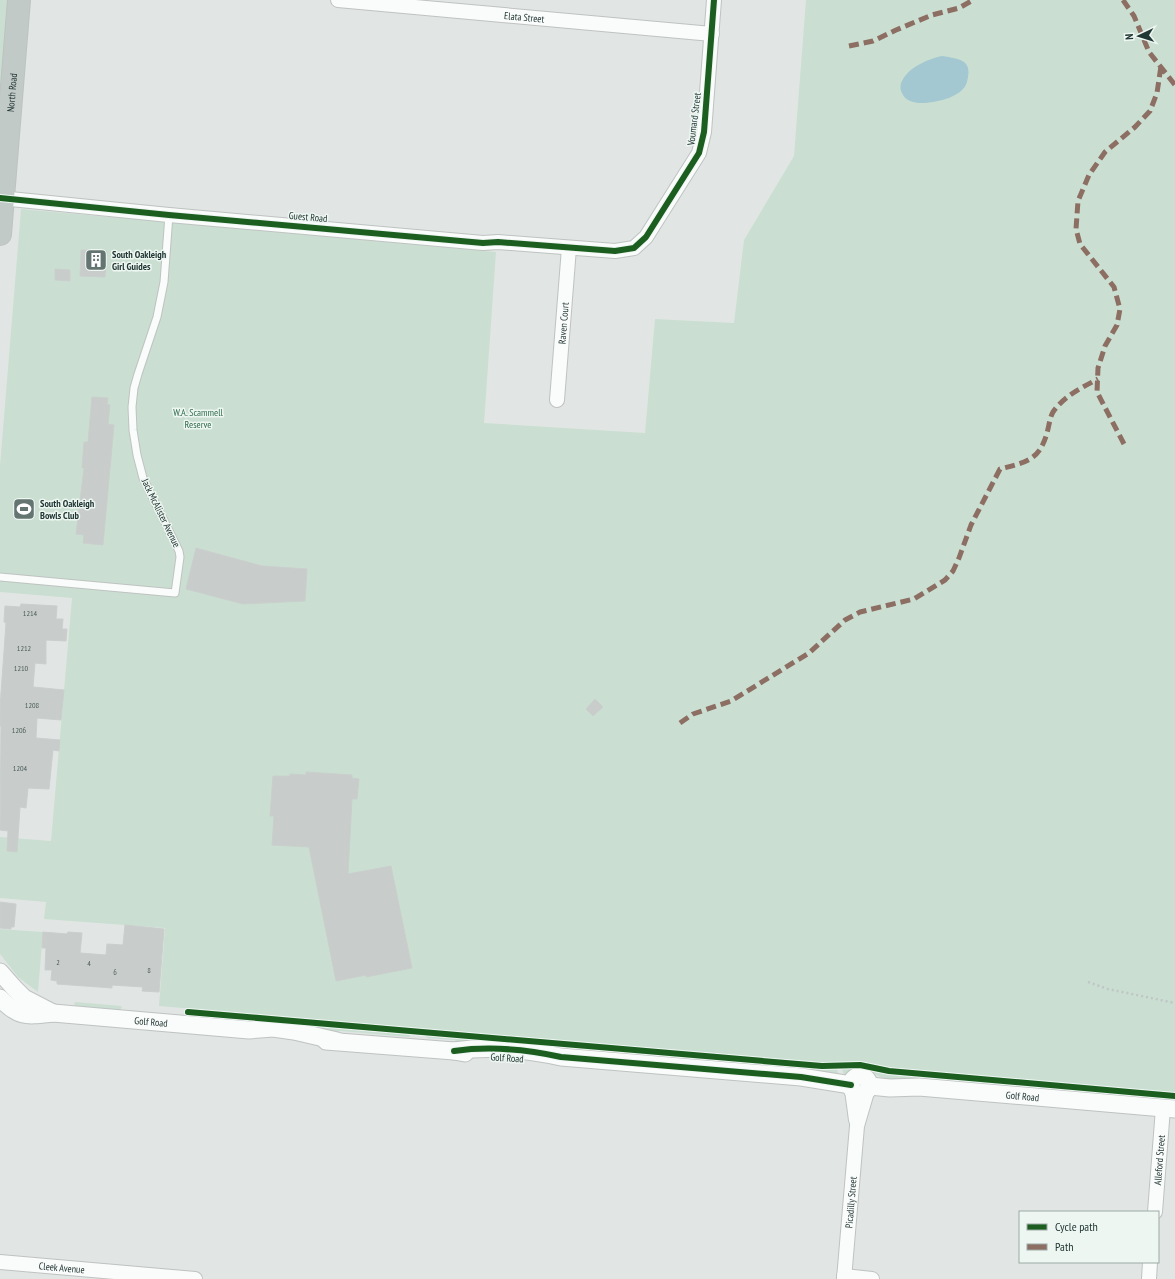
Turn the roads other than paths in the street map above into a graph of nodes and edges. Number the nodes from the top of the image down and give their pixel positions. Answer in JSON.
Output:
{"nodes":[{"id":1,"x":19,"y":0,"type":"edge"},
{"id":2,"x":338,"y":0,"type":"edge"},
{"id":3,"x":714,"y":0,"type":"edge"},
{"id":4,"x":712,"y":34,"type":"junction"},
{"id":5,"x":2,"y":198,"type":"edge"},
{"id":6,"x":169,"y":215,"type":"junction"},
{"id":7,"x":0,"y":234,"type":"edge"},
{"id":8,"x":569,"y":248,"type":"junction"},
{"id":9,"x":615,"y":251,"type":"joint"},
{"id":10,"x":557,"y":400,"type":"dead end"},
{"id":11,"x":0,"y":577,"type":"edge"},
{"id":12,"x":0,"y":972,"type":"edge"},
{"id":13,"x":0,"y":998,"type":"edge"},
{"id":14,"x":53,"y":1013,"type":"junction"},
{"id":15,"x":0,"y":1014,"type":"edge"},
{"id":16,"x":22,"y":1015,"type":"junction"},
{"id":17,"x":860,"y":1088,"type":"junction"},
{"id":18,"x":1169,"y":1109,"type":"edge"},
{"id":19,"x":1154,"y":1211,"type":"edge"},
{"id":20,"x":0,"y":1262,"type":"edge"},
{"id":21,"x":1150,"y":1263,"type":"edge"},
{"id":22,"x":844,"y":1278,"type":"edge"},
{"id":23,"x":194,"y":1279,"type":"edge"},
{"id":24,"x":872,"y":1279,"type":"edge"},
{"id":25,"x":1149,"y":1279,"type":"edge"}],
"edges":[{"from":1,"to":5,"type":"highway","name":"North Road"},
{"from":2,"to":4,"type":"street","name":"Elata Street"},
{"from":3,"to":4,"type":"street","name":"Voumard Street"},
{"from":4,"to":9,"type":"street","name":"Voumard Street"},
{"from":5,"to":6,"type":"street","name":"Guest Road"},
{"from":5,"to":7,"type":"highway","name":"North Road"},
{"from":6,"to":8,"type":"street","name":"Guest Road"},
{"from":6,"to":11,"type":"lane","name":"Jack McAlister Avenue"},
{"from":8,"to":9,"type":"street","name":"Guest Road"},
{"from":8,"to":10,"type":"street","name":"Raven Court"},
{"from":12,"to":14,"type":"street","name":"Golf Road"},
{"from":13,"to":16,"type":"street"},
{"from":14,"to":16,"type":"street","name":"Golf Road"},
{"from":14,"to":17,"type":"street","name":"Golf Road"},
{"from":15,"to":16,"type":"street","name":"Golf Road"},
{"from":17,"to":18,"type":"street","name":"Golf Road"},
{"from":17,"to":22,"type":"street","name":"Picadilly Street"},
{"from":18,"to":19,"type":"street","name":"Alleford Street"},
{"from":20,"to":23,"type":"street","name":"Cleek Avenue"},
{"from":21,"to":25,"type":"street"},
{"from":22,"to":24,"type":"street"}]}
